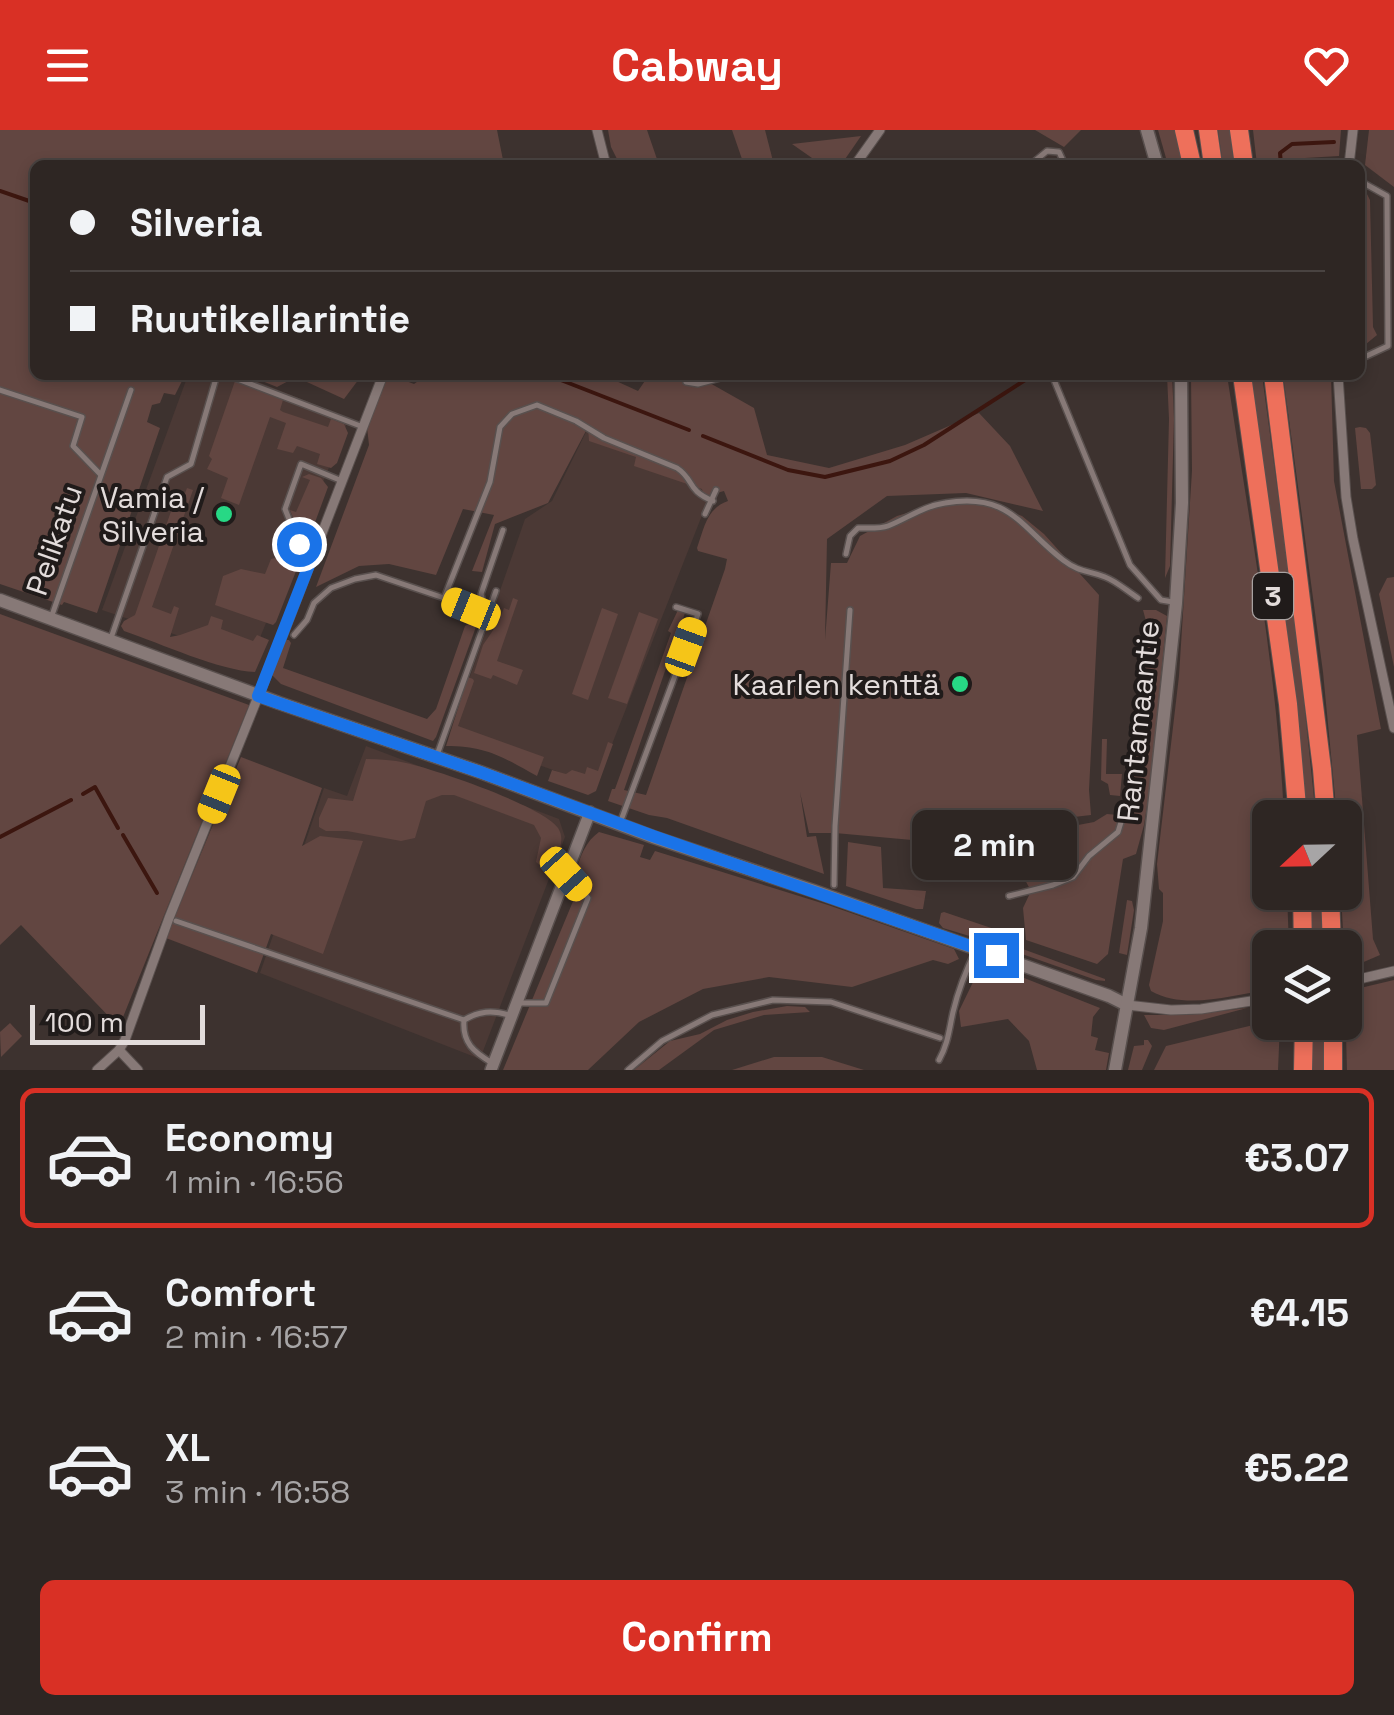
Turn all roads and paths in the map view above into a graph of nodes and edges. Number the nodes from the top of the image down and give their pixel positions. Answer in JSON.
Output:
{"nodes":[{"id":1,"x":596,"y":130,"type":"edge"},
{"id":2,"x":880,"y":130,"type":"edge"},
{"id":3,"x":1148,"y":130,"type":"edge"},
{"id":4,"x":1184,"y":130,"type":"edge"},
{"id":5,"x":1208,"y":130,"type":"edge"},
{"id":6,"x":1239,"y":130,"type":"edge"},
{"id":7,"x":1352,"y":130,"type":"edge"},
{"id":8,"x":605,"y":160,"type":"edge"},
{"id":9,"x":859,"y":160,"type":"edge"},
{"id":10,"x":1036,"y":160,"type":"edge"},
{"id":11,"x":1063,"y":160,"type":"edge"},
{"id":12,"x":1156,"y":160,"type":"edge"},
{"id":13,"x":1191,"y":160,"type":"edge"},
{"id":14,"x":1212,"y":160,"type":"edge"},
{"id":15,"x":1243,"y":160,"type":"edge"},
{"id":16,"x":1349,"y":160,"type":"edge"},
{"id":17,"x":1365,"y":184,"type":"edge"},
{"id":18,"x":1391,"y":237,"type":"edge"},
{"id":19,"x":1365,"y":356,"type":"edge"},
{"id":20,"x":216,"y":380,"type":"edge"},
{"id":21,"x":240,"y":380,"type":"edge"},
{"id":22,"x":381,"y":380,"type":"edge"},
{"id":23,"x":713,"y":380,"type":"edge"},
{"id":24,"x":1054,"y":380,"type":"edge"},
{"id":25,"x":1181,"y":380,"type":"edge"},
{"id":26,"x":1243,"y":380,"type":"edge"},
{"id":27,"x":1274,"y":380,"type":"edge"},
{"id":28,"x":1338,"y":380,"type":"edge"},
{"id":29,"x":686,"y":382,"type":"dead end"},
{"id":30,"x":0,"y":390,"type":"edge"},
{"id":31,"x":131,"y":390,"type":"dead end"},
{"id":32,"x":362,"y":427,"type":"junction"},
{"id":33,"x":100,"y":474,"type":"junction"},
{"id":34,"x":342,"y":481,"type":"junction"},
{"id":35,"x":716,"y":490,"type":"dead end"},
{"id":36,"x":712,"y":501,"type":"junction"},
{"id":37,"x":706,"y":514,"type":"dead end"},
{"id":38,"x":503,"y":530,"type":"dead end"},
{"id":39,"x":846,"y":554,"type":"dead end"},
{"id":40,"x":311,"y":560,"type":"junction"},
{"id":41,"x":496,"y":590,"type":"dead end"},
{"id":42,"x":444,"y":598,"type":"junction"},
{"id":43,"x":1138,"y":598,"type":"dead end"},
{"id":44,"x":1176,"y":603,"type":"junction"},
{"id":45,"x":1,"y":605,"type":"edge"},
{"id":46,"x":676,"y":607,"type":"dead end"},
{"id":47,"x":850,"y":610,"type":"dead end"},
{"id":48,"x":487,"y":616,"type":"junction"},
{"id":49,"x":50,"y":619,"type":"junction"},
{"id":50,"x":294,"y":636,"type":"dead end"},
{"id":51,"x":110,"y":641,"type":"junction"},
{"id":52,"x":1389,"y":686,"type":"edge"},
{"id":53,"x":258,"y":696,"type":"junction"},
{"id":54,"x":1394,"y":728,"type":"edge"},
{"id":55,"x":436,"y":758,"type":"junction"},
{"id":56,"x":1296,"y":800,"type":"edge"},
{"id":57,"x":1325,"y":800,"type":"edge"},
{"id":58,"x":1124,"y":810,"type":"dead end"},
{"id":59,"x":590,"y":812,"type":"junction"},
{"id":60,"x":620,"y":823,"type":"junction"},
{"id":61,"x":566,"y":874,"type":"junction"},
{"id":62,"x":834,"y":885,"type":"dead end"},
{"id":63,"x":1009,"y":896,"type":"dead end"},
{"id":64,"x":176,"y":921,"type":"dead end"},
{"id":65,"x":976,"y":949,"type":"junction"},
{"id":66,"x":1394,"y":971,"type":"edge"},
{"id":67,"x":1362,"y":978,"type":"edge"},
{"id":68,"x":1252,"y":1001,"type":"edge"},
{"id":69,"x":517,"y":1003,"type":"junction"},
{"id":70,"x":1127,"y":1005,"type":"junction"},
{"id":71,"x":512,"y":1016,"type":"junction"},
{"id":72,"x":464,"y":1020,"type":"junction"},
{"id":73,"x":940,"y":1038,"type":"dead end"},
{"id":74,"x":1304,"y":1040,"type":"edge"},
{"id":75,"x":1333,"y":1040,"type":"edge"},
{"id":76,"x":118,"y":1050,"type":"junction"},
{"id":77,"x":939,"y":1060,"type":"dead end"},
{"id":78,"x":492,"y":1067,"type":"edge"},
{"id":79,"x":97,"y":1070,"type":"edge"},
{"id":80,"x":138,"y":1070,"type":"edge"},
{"id":81,"x":628,"y":1070,"type":"edge"},
{"id":82,"x":1115,"y":1070,"type":"edge"},
{"id":83,"x":1303,"y":1070,"type":"edge"},
{"id":84,"x":1334,"y":1070,"type":"edge"}],
"edges":[{"from":1,"to":8,"type":"street"},
{"from":2,"to":9,"type":"street"},
{"from":3,"to":12,"type":"main road"},
{"from":4,"to":13,"type":"highway"},
{"from":5,"to":14,"type":"highway"},
{"from":6,"to":15,"type":"highway"},
{"from":7,"to":16,"type":"street"},
{"from":10,"to":11,"type":"lane"},
{"from":17,"to":18,"type":"lane"},
{"from":18,"to":19,"type":"lane"},
{"from":20,"to":51,"type":"lane"},
{"from":21,"to":32,"type":"lane"},
{"from":22,"to":32,"type":"street"},
{"from":23,"to":29,"type":"lane"},
{"from":24,"to":44,"type":"lane"},
{"from":25,"to":44,"type":"main road","name":"Rantamaantie"},
{"from":26,"to":56,"type":"highway","number":"3"},
{"from":27,"to":57,"type":"highway","number":"3"},
{"from":28,"to":52,"type":"street"},
{"from":30,"to":33,"type":"lane"},
{"from":31,"to":33,"type":"lane","name":"Pelikatu"},
{"from":32,"to":34,"type":"street"},
{"from":33,"to":49,"type":"lane","name":"Pelikatu"},
{"from":34,"to":40,"type":"street"},
{"from":34,"to":40,"type":"lane"},
{"from":35,"to":36,"type":"lane"},
{"from":36,"to":37,"type":"lane"},
{"from":36,"to":42,"type":"lane"},
{"from":38,"to":48,"type":"lane"},
{"from":39,"to":43,"type":"lane"},
{"from":40,"to":53,"type":"street"},
{"from":41,"to":48,"type":"lane"},
{"from":42,"to":48,"type":"lane"},
{"from":42,"to":50,"type":"lane"},
{"from":44,"to":70,"type":"main road","name":"Rantamaantie"},
{"from":45,"to":49,"type":"main road"},
{"from":46,"to":60,"type":"lane"},
{"from":47,"to":62,"type":"lane"},
{"from":48,"to":55,"type":"lane"},
{"from":49,"to":51,"type":"main road"},
{"from":51,"to":53,"type":"main road"},
{"from":52,"to":54,"type":"street"},
{"from":53,"to":55,"type":"main road"},
{"from":53,"to":76,"type":"street"},
{"from":55,"to":59,"type":"main road"},
{"from":58,"to":63,"type":"lane"},
{"from":59,"to":60,"type":"main road"},
{"from":59,"to":61,"type":"street"},
{"from":60,"to":65,"type":"main road"},
{"from":61,"to":69,"type":"street"},
{"from":61,"to":69,"type":"lane"},
{"from":64,"to":72,"type":"lane"},
{"from":65,"to":70,"type":"main road"},
{"from":65,"to":77,"type":"lane"},
{"from":66,"to":67,"type":"street"},
{"from":68,"to":70,"type":"street"},
{"from":69,"to":71,"type":"street"},
{"from":70,"to":82,"type":"main road","name":"Rantamaantie"},
{"from":71,"to":72,"type":"lane"},
{"from":71,"to":78,"type":"street"},
{"from":72,"to":78,"type":"lane"},
{"from":73,"to":81,"type":"lane"},
{"from":74,"to":83,"type":"highway"},
{"from":75,"to":84,"type":"highway"},
{"from":76,"to":79,"type":"street"},
{"from":76,"to":80,"type":"street"}]}
